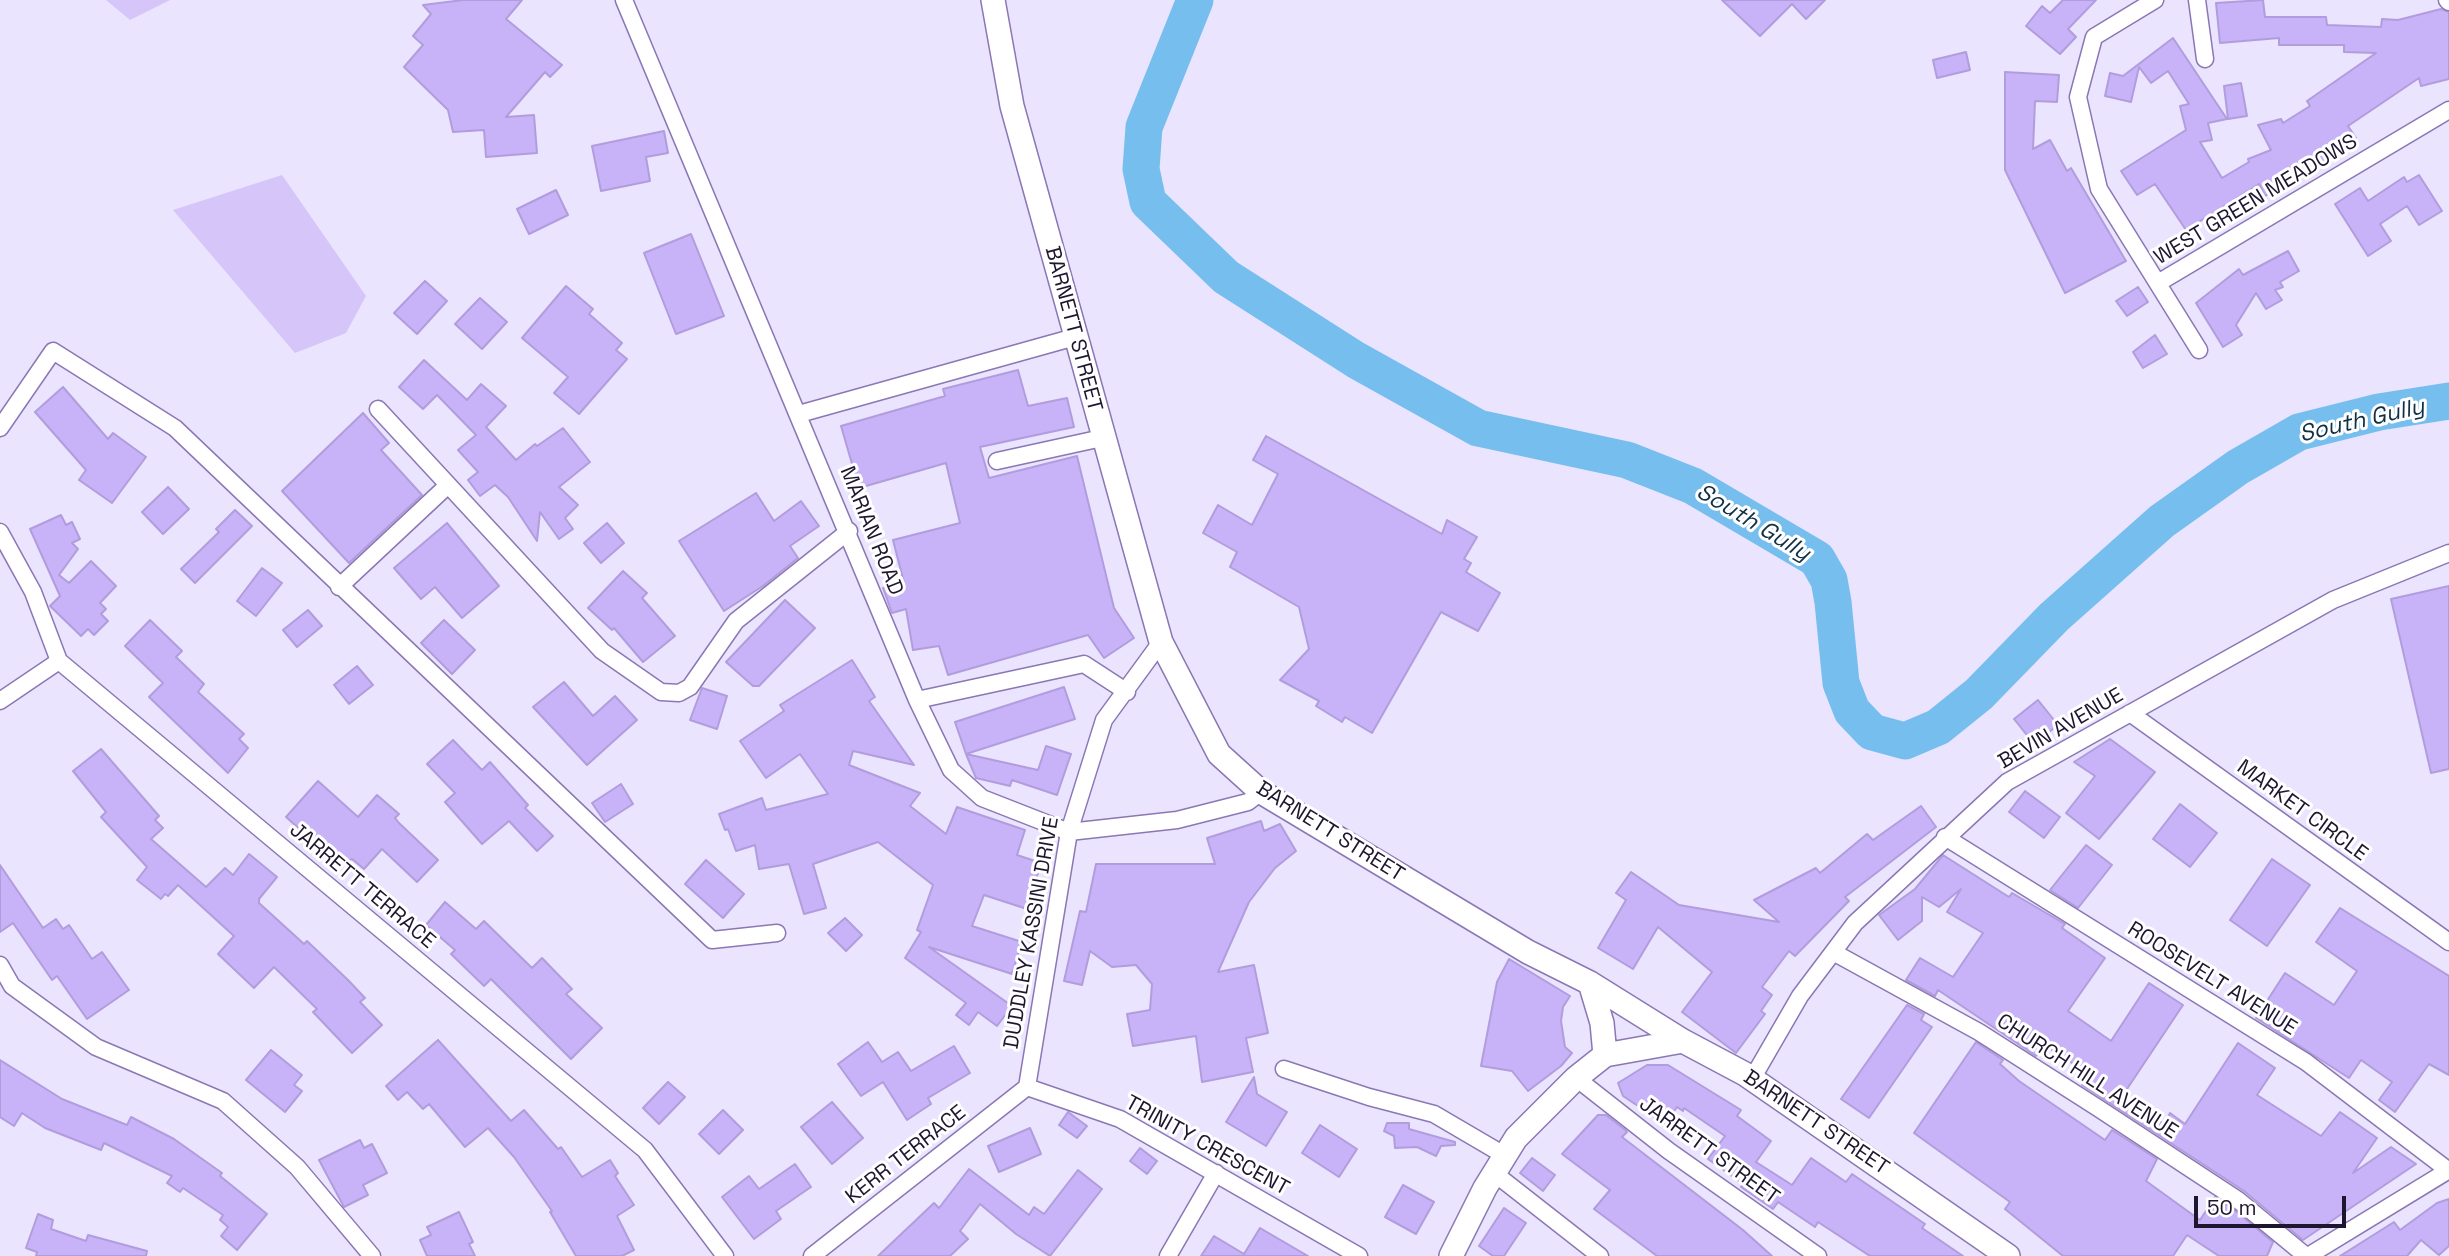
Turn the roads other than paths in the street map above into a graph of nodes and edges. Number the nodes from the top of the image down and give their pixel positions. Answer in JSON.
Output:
{"nodes":[{"id":1,"x":624,"y":0,"type":"edge"},
{"id":2,"x":993,"y":0,"type":"edge"},
{"id":3,"x":2155,"y":0,"type":"edge"},
{"id":4,"x":2197,"y":0,"type":"edge"},
{"id":5,"x":2206,"y":59,"type":"dead end"},
{"id":6,"x":2449,"y":110,"type":"edge"},
{"id":7,"x":2158,"y":283,"type":"junction"},
{"id":8,"x":1075,"y":337,"type":"junction"},
{"id":9,"x":2199,"y":350,"type":"dead end"},
{"id":10,"x":378,"y":409,"type":"dead end"},
{"id":11,"x":799,"y":414,"type":"junction"},
{"id":12,"x":0,"y":428,"type":"edge"},
{"id":13,"x":1102,"y":438,"type":"junction"},
{"id":14,"x":997,"y":461,"type":"dead end"},
{"id":15,"x":447,"y":486,"type":"junction"},
{"id":16,"x":849,"y":531,"type":"junction"},
{"id":17,"x":0,"y":532,"type":"edge"},
{"id":18,"x":2449,"y":554,"type":"edge"},
{"id":19,"x":339,"y":587,"type":"junction"},
{"id":20,"x":1161,"y":642,"type":"junction"},
{"id":21,"x":59,"y":661,"type":"junction"},
{"id":22,"x":1126,"y":692,"type":"junction"},
{"id":23,"x":917,"y":700,"type":"junction"},
{"id":24,"x":0,"y":701,"type":"edge"},
{"id":25,"x":2130,"y":713,"type":"junction"},
{"id":26,"x":1261,"y":792,"type":"junction"},
{"id":27,"x":1069,"y":832,"type":"junction"},
{"id":28,"x":1945,"y":837,"type":"junction"},
{"id":29,"x":777,"y":933,"type":"dead end"},
{"id":30,"x":2449,"y":942,"type":"edge"},
{"id":31,"x":1833,"y":952,"type":"junction"},
{"id":32,"x":0,"y":965,"type":"edge"},
{"id":33,"x":1590,"y":983,"type":"junction"},
{"id":34,"x":1683,"y":1041,"type":"junction"},
{"id":35,"x":1605,"y":1055,"type":"junction"},
{"id":36,"x":1284,"y":1069,"type":"dead end"},
{"id":37,"x":1576,"y":1078,"type":"junction"},
{"id":38,"x":1752,"y":1079,"type":"junction"},
{"id":39,"x":1027,"y":1087,"type":"junction"},
{"id":40,"x":1499,"y":1164,"type":"junction"},
{"id":41,"x":2449,"y":1170,"type":"edge"},
{"id":42,"x":1216,"y":1173,"type":"junction"},
{"id":43,"x":372,"y":1256,"type":"edge"},
{"id":44,"x":724,"y":1256,"type":"edge"},
{"id":45,"x":811,"y":1256,"type":"edge"},
{"id":46,"x":1168,"y":1256,"type":"edge"},
{"id":47,"x":1359,"y":1256,"type":"edge"},
{"id":48,"x":1451,"y":1256,"type":"edge"},
{"id":49,"x":1600,"y":1256,"type":"edge"},
{"id":50,"x":1818,"y":1256,"type":"edge"},
{"id":51,"x":2008,"y":1256,"type":"edge"},
{"id":52,"x":2307,"y":1256,"type":"edge"}],
"edges":[{"from":1,"to":11,"type":"street","name":"MARIAN ROAD"},
{"from":2,"to":8,"type":"main road","name":"BARNETT STREET"},
{"from":3,"to":7,"type":"street","name":"WEST GREEN MEADOWS"},
{"from":4,"to":5,"type":"street"},
{"from":6,"to":7,"type":"street","name":"WEST GREEN MEADOWS"},
{"from":7,"to":9,"type":"street"},
{"from":8,"to":11,"type":"street"},
{"from":8,"to":13,"type":"main road","name":"BARNETT STREET"},
{"from":10,"to":15,"type":"street"},
{"from":11,"to":16,"type":"street","name":"MARIAN ROAD"},
{"from":12,"to":19,"type":"street"},
{"from":13,"to":14,"type":"street"},
{"from":13,"to":20,"type":"main road","name":"BARNETT STREET"},
{"from":15,"to":16,"type":"street"},
{"from":15,"to":19,"type":"street"},
{"from":16,"to":23,"type":"street","name":"MARIAN ROAD"},
{"from":17,"to":21,"type":"street","name":"JARRETT TERRACE"},
{"from":18,"to":25,"type":"street","name":"BEVIN AVENUE"},
{"from":19,"to":29,"type":"street"},
{"from":20,"to":22,"type":"street","name":"DUDDLEY KASSINI DRIVE"},
{"from":20,"to":26,"type":"main road","name":"BARNETT STREET"},
{"from":21,"to":24,"type":"street"},
{"from":21,"to":44,"type":"street","name":"JARRETT TERRACE"},
{"from":22,"to":23,"type":"street"},
{"from":22,"to":27,"type":"street","name":"DUDDLEY KASSINI DRIVE"},
{"from":23,"to":27,"type":"street","name":"MARIAN ROAD"},
{"from":25,"to":28,"type":"street","name":"BEVIN AVENUE"},
{"from":25,"to":30,"type":"street","name":"MARKET CIRCLE"},
{"from":26,"to":27,"type":"street","name":"MARIAN ROAD"},
{"from":26,"to":33,"type":"main road","name":"BARNETT STREET"},
{"from":27,"to":39,"type":"street","name":"DUDDLEY KASSINI DRIVE"},
{"from":28,"to":31,"type":"street","name":"BEVIN AVENUE"},
{"from":28,"to":41,"type":"street","name":"ROOSEVELT AVENUE"},
{"from":31,"to":38,"type":"street","name":"BEVIN AVENUE"},
{"from":31,"to":52,"type":"street","name":"CHURCH HILL AVENUE"},
{"from":32,"to":43,"type":"street"},
{"from":33,"to":34,"type":"main road","name":"BARNETT STREET"},
{"from":33,"to":35,"type":"main road"},
{"from":34,"to":35,"type":"main road"},
{"from":34,"to":38,"type":"main road","name":"BARNETT STREET"},
{"from":35,"to":37,"type":"main road"},
{"from":36,"to":40,"type":"street"},
{"from":37,"to":40,"type":"main road"},
{"from":37,"to":50,"type":"street","name":"JARRETT STREET"},
{"from":38,"to":51,"type":"main road","name":"BARNETT STREET"},
{"from":39,"to":42,"type":"street","name":"TRINITY CRESCENT"},
{"from":39,"to":45,"type":"street","name":"KERR TERRACE"},
{"from":40,"to":48,"type":"main road"},
{"from":40,"to":49,"type":"street"},
{"from":41,"to":52,"type":"street"},
{"from":42,"to":46,"type":"street"},
{"from":42,"to":47,"type":"street","name":"TRINITY CRESCENT"}]}
